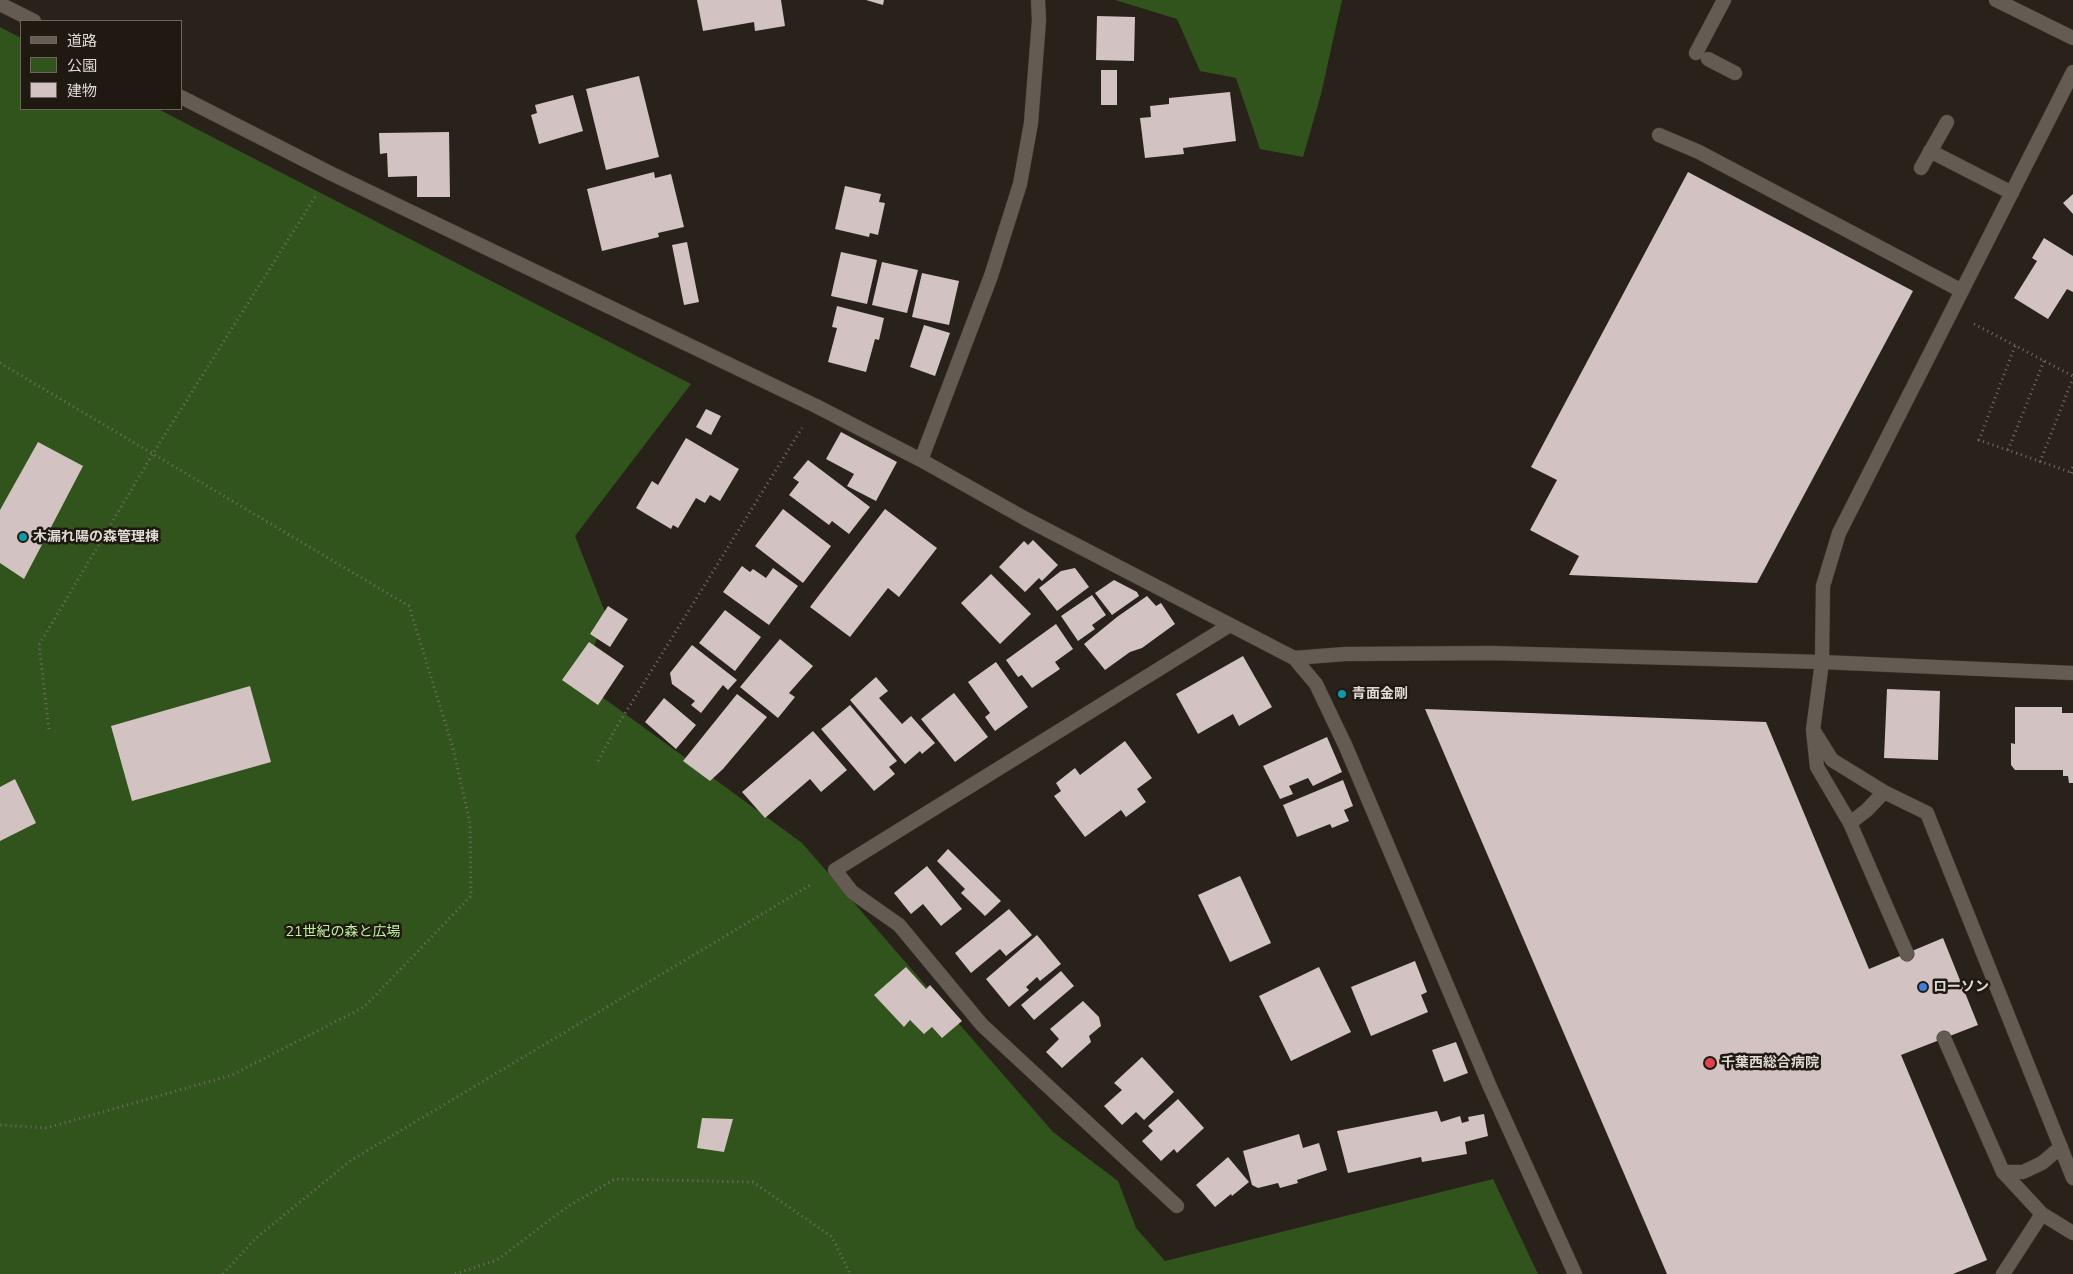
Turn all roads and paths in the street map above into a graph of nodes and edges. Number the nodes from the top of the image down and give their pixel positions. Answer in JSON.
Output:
{"nodes":[{"id":1,"x":1038,"y":0,"type":"edge"},
{"id":2,"x":1724,"y":0,"type":"edge"},
{"id":3,"x":1996,"y":0,"type":"edge"},
{"id":4,"x":0,"y":4,"type":"edge"},
{"id":5,"x":32,"y":20,"type":"edge"},
{"id":6,"x":2073,"y":38,"type":"edge"},
{"id":7,"x":2073,"y":72,"type":"edge"},
{"id":8,"x":1736,"y":73,"type":"dead end"},
{"id":9,"x":182,"y":98,"type":"edge"},
{"id":10,"x":1947,"y":122,"type":"dead end"},
{"id":11,"x":1659,"y":135,"type":"dead end"},
{"id":12,"x":1930,"y":151,"type":"junction"},
{"id":13,"x":1921,"y":168,"type":"dead end"},
{"id":14,"x":330,"y":173,"type":"junction"},
{"id":15,"x":2012,"y":193,"type":"junction"},
{"id":16,"x":1962,"y":291,"type":"junction"},
{"id":17,"x":1966,"y":321,"type":"dead end"},
{"id":18,"x":2014,"y":346,"type":"junction"},
{"id":19,"x":2044,"y":361,"type":"junction"},
{"id":20,"x":0,"y":363,"type":"edge"},
{"id":21,"x":2073,"y":377,"type":"edge"},
{"id":22,"x":816,"y":406,"type":"junction"},
{"id":23,"x":2008,"y":450,"type":"junction"},
{"id":24,"x":152,"y":455,"type":"junction"},
{"id":25,"x":921,"y":460,"type":"junction"},
{"id":26,"x":2040,"y":462,"type":"junction"},
{"id":27,"x":2073,"y":467,"type":"edge"},
{"id":28,"x":2072,"y":473,"type":"edge"},
{"id":29,"x":1230,"y":625,"type":"junction"},
{"id":30,"x":1294,"y":658,"type":"junction"},
{"id":31,"x":1822,"y":662,"type":"junction"},
{"id":32,"x":2073,"y":672,"type":"edge"},
{"id":33,"x":49,"y":729,"type":"dead end"},
{"id":34,"x":1813,"y":730,"type":"junction"},
{"id":35,"x":598,"y":761,"type":"dead end"},
{"id":36,"x":1884,"y":792,"type":"junction"},
{"id":37,"x":1850,"y":823,"type":"junction"},
{"id":38,"x":835,"y":870,"type":"junction"},
{"id":39,"x":1907,"y":954,"type":"dead end"},
{"id":40,"x":1944,"y":1038,"type":"dead end"},
{"id":41,"x":0,"y":1125,"type":"edge"},
{"id":42,"x":2061,"y":1147,"type":"junction"},
{"id":43,"x":2003,"y":1172,"type":"junction"},
{"id":44,"x":2073,"y":1178,"type":"edge"},
{"id":45,"x":1177,"y":1206,"type":"dead end"},
{"id":46,"x":2042,"y":1214,"type":"junction"},
{"id":47,"x":2073,"y":1234,"type":"edge"},
{"id":48,"x":223,"y":1274,"type":"edge"},
{"id":49,"x":455,"y":1274,"type":"edge"},
{"id":50,"x":850,"y":1274,"type":"edge"},
{"id":51,"x":1575,"y":1274,"type":"edge"},
{"id":52,"x":2003,"y":1274,"type":"edge"}],
"edges":[{"from":1,"to":25,"type":"street"},
{"from":2,"to":8,"type":"street"},
{"from":3,"to":6,"type":"street"},
{"from":4,"to":5,"type":"street"},
{"from":7,"to":15,"type":"street"},
{"from":9,"to":14,"type":"street"},
{"from":10,"to":12,"type":"street"},
{"from":11,"to":16,"type":"street"},
{"from":12,"to":13,"type":"street"},
{"from":12,"to":15,"type":"street"},
{"from":14,"to":22,"type":"street"},
{"from":14,"to":24,"type":"path"},
{"from":15,"to":16,"type":"street"},
{"from":16,"to":31,"type":"street"},
{"from":17,"to":18,"type":"path"},
{"from":18,"to":19,"type":"path"},
{"from":18,"to":23,"type":"path"},
{"from":19,"to":21,"type":"path"},
{"from":19,"to":23,"type":"path"},
{"from":20,"to":24,"type":"path"},
{"from":21,"to":26,"type":"path"},
{"from":22,"to":25,"type":"street"},
{"from":22,"to":35,"type":"path"},
{"from":23,"to":26,"type":"path"},
{"from":24,"to":33,"type":"path"},
{"from":24,"to":41,"type":"path"},
{"from":25,"to":29,"type":"street"},
{"from":26,"to":28,"type":"path"},
{"from":27,"to":28,"type":"path"},
{"from":29,"to":30,"type":"street"},
{"from":29,"to":38,"type":"street"},
{"from":30,"to":31,"type":"street"},
{"from":30,"to":51,"type":"street"},
{"from":31,"to":32,"type":"street"},
{"from":31,"to":34,"type":"street"},
{"from":34,"to":36,"type":"street"},
{"from":34,"to":37,"type":"street"},
{"from":36,"to":37,"type":"street"},
{"from":36,"to":42,"type":"street"},
{"from":37,"to":39,"type":"street"},
{"from":38,"to":45,"type":"street"},
{"from":38,"to":48,"type":"path"},
{"from":40,"to":43,"type":"street"},
{"from":42,"to":43,"type":"street"},
{"from":42,"to":44,"type":"street"},
{"from":43,"to":46,"type":"street"},
{"from":46,"to":47,"type":"street"},
{"from":46,"to":52,"type":"street"},
{"from":49,"to":50,"type":"path"}]}
